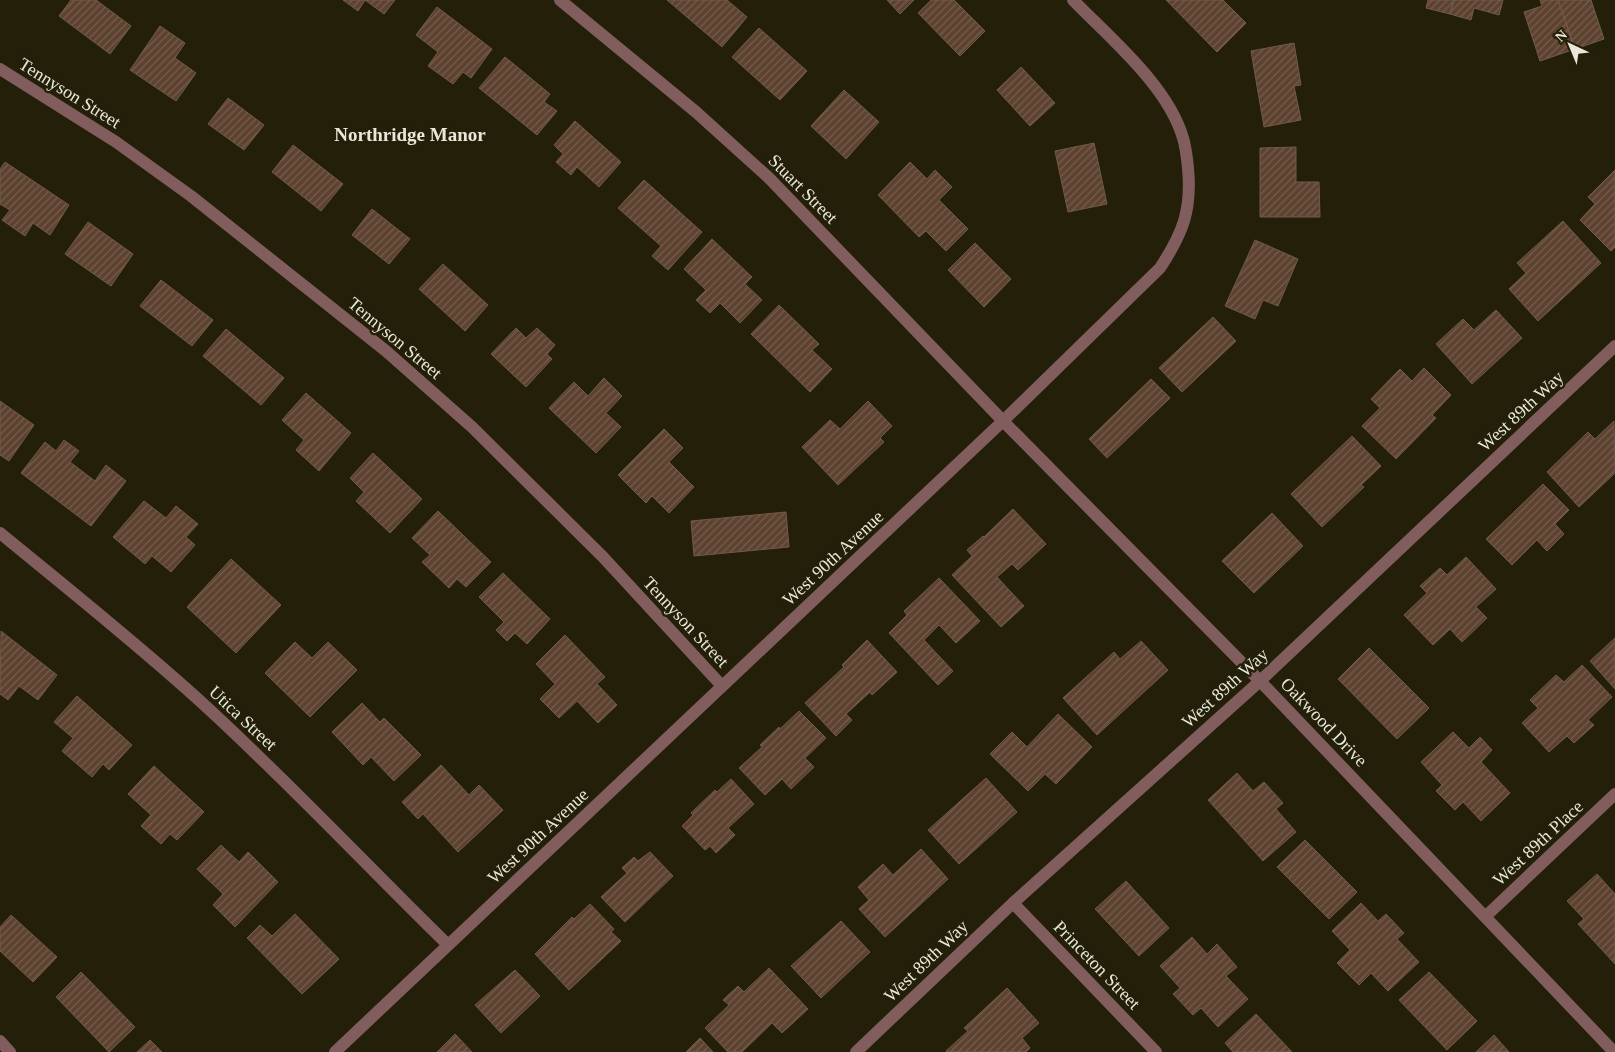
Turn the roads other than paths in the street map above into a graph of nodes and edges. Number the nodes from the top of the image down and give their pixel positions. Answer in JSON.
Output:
{"nodes":[{"id":1,"x":560,"y":0,"type":"edge"},
{"id":2,"x":1073,"y":0,"type":"edge"},
{"id":3,"x":0,"y":69,"type":"edge"},
{"id":4,"x":1615,"y":346,"type":"edge"},
{"id":5,"x":1003,"y":421,"type":"junction"},
{"id":6,"x":0,"y":533,"type":"edge"},
{"id":7,"x":1260,"y":680,"type":"junction"},
{"id":8,"x":722,"y":686,"type":"junction"},
{"id":9,"x":1615,"y":794,"type":"edge"},
{"id":10,"x":1013,"y":903,"type":"junction"},
{"id":11,"x":1486,"y":916,"type":"junction"},
{"id":12,"x":448,"y":945,"type":"junction"},
{"id":13,"x":0,"y":1041,"type":"edge"},
{"id":14,"x":10,"y":1052,"type":"edge"},
{"id":15,"x":335,"y":1052,"type":"edge"},
{"id":16,"x":856,"y":1052,"type":"edge"},
{"id":17,"x":1156,"y":1052,"type":"edge"},
{"id":18,"x":1614,"y":1052,"type":"edge"}],
"edges":[{"from":1,"to":5,"type":"street","name":"Stuart Street"},
{"from":2,"to":5,"type":"street","name":"West 90th Avenue"},
{"from":3,"to":8,"type":"street","name":"Tennyson Street"},
{"from":4,"to":7,"type":"street","name":"West 89th Way"},
{"from":5,"to":7,"type":"street","name":"Oakwood Drive"},
{"from":5,"to":8,"type":"street","name":"West 90th Avenue"},
{"from":6,"to":12,"type":"street","name":"Utica Street"},
{"from":7,"to":10,"type":"street","name":"West 89th Way"},
{"from":7,"to":11,"type":"street","name":"Oakwood Drive"},
{"from":8,"to":12,"type":"street","name":"West 90th Avenue"},
{"from":9,"to":11,"type":"street","name":"West 89th Place"},
{"from":10,"to":16,"type":"street","name":"West 89th Way"},
{"from":10,"to":17,"type":"street","name":"Princeton Street"},
{"from":11,"to":18,"type":"street","name":"Oakwood Drive"},
{"from":12,"to":15,"type":"street","name":"West 90th Avenue"},
{"from":13,"to":14,"type":"street"}]}
